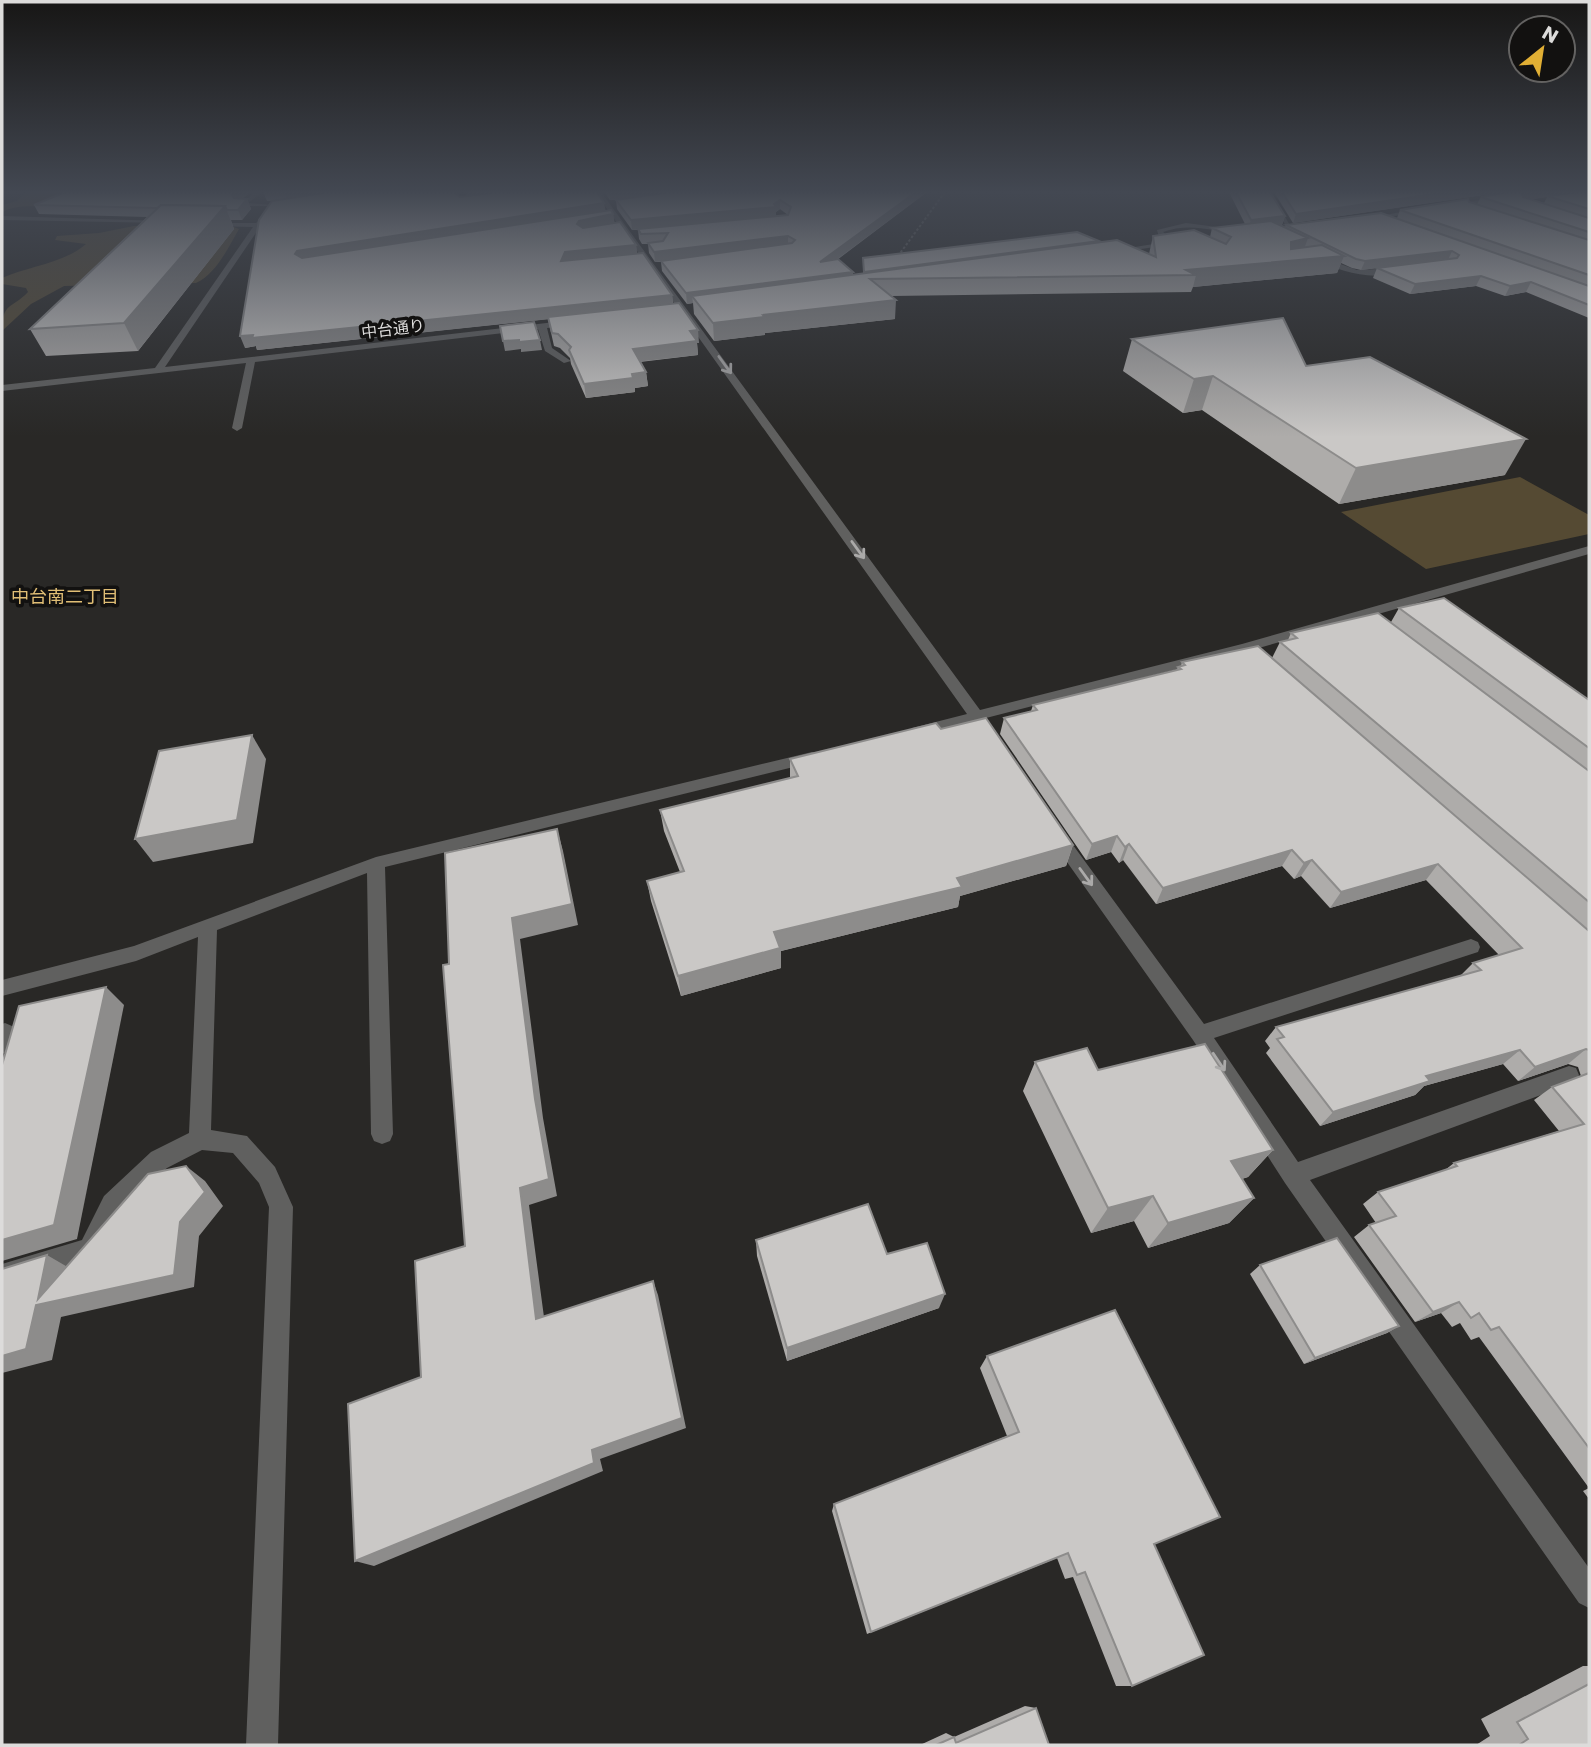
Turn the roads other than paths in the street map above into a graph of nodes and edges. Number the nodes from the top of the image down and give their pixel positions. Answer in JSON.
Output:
{"nodes":[{"id":1,"x":225,"y":274,"type":"edge"},
{"id":2,"x":658,"y":274,"type":"edge"},
{"id":3,"x":1352,"y":274,"type":"edge"},
{"id":4,"x":1373,"y":274,"type":"edge"},
{"id":5,"x":581,"y":322,"type":"edge"},
{"id":6,"x":542,"y":327,"type":"junction"},
{"id":7,"x":251,"y":360,"type":"junction"},
{"id":8,"x":567,"y":361,"type":"edge"},
{"id":9,"x":158,"y":370,"type":"junction"},
{"id":10,"x":2,"y":388,"type":"edge"},
{"id":11,"x":237,"y":428,"type":"dead end"},
{"id":12,"x":1589,"y":550,"type":"edge"},
{"id":13,"x":978,"y":717,"type":"junction"},
{"id":14,"x":898,"y":736,"type":"edge"},
{"id":15,"x":1000,"y":750,"type":"edge"},
{"id":16,"x":831,"y":752,"type":"edge"},
{"id":17,"x":1044,"y":816,"type":"edge"},
{"id":18,"x":376,"y":863,"type":"junction"},
{"id":19,"x":208,"y":926,"type":"junction"},
{"id":20,"x":1471,"y":947,"type":"dead end"},
{"id":21,"x":2,"y":988,"type":"edge"},
{"id":22,"x":1200,"y":1034,"type":"junction"},
{"id":23,"x":1569,"y":1075,"type":"edge"},
{"id":24,"x":382,"y":1134,"type":"dead end"},
{"id":25,"x":200,"y":1139,"type":"junction"},
{"id":26,"x":1293,"y":1175,"type":"junction"},
{"id":27,"x":2,"y":1276,"type":"edge"},
{"id":28,"x":1589,"y":1593,"type":"edge"},
{"id":29,"x":261,"y":1745,"type":"edge"}],
"edges":[{"from":1,"to":9,"type":"street"},
{"from":2,"to":13,"type":"street","one_way":true},
{"from":3,"to":4,"type":"street"},
{"from":5,"to":6,"type":"street","name":"中台通り"},
{"from":6,"to":7,"type":"street","name":"中台通り"},
{"from":6,"to":8,"type":"street"},
{"from":7,"to":9,"type":"street","name":"中台通り"},
{"from":7,"to":11,"type":"street"},
{"from":9,"to":10,"type":"street","name":"中台通り"},
{"from":12,"to":13,"type":"street"},
{"from":13,"to":14,"type":"street"},
{"from":13,"to":15,"type":"street"},
{"from":16,"to":18,"type":"street"},
{"from":17,"to":22,"type":"street","one_way":true},
{"from":18,"to":19,"type":"street"},
{"from":18,"to":24,"type":"street"},
{"from":19,"to":21,"type":"street"},
{"from":19,"to":25,"type":"street"},
{"from":20,"to":22,"type":"street"},
{"from":22,"to":26,"type":"street","one_way":true},
{"from":23,"to":26,"type":"street"},
{"from":25,"to":27,"type":"street"},
{"from":25,"to":29,"type":"street"},
{"from":26,"to":28,"type":"street"}]}
